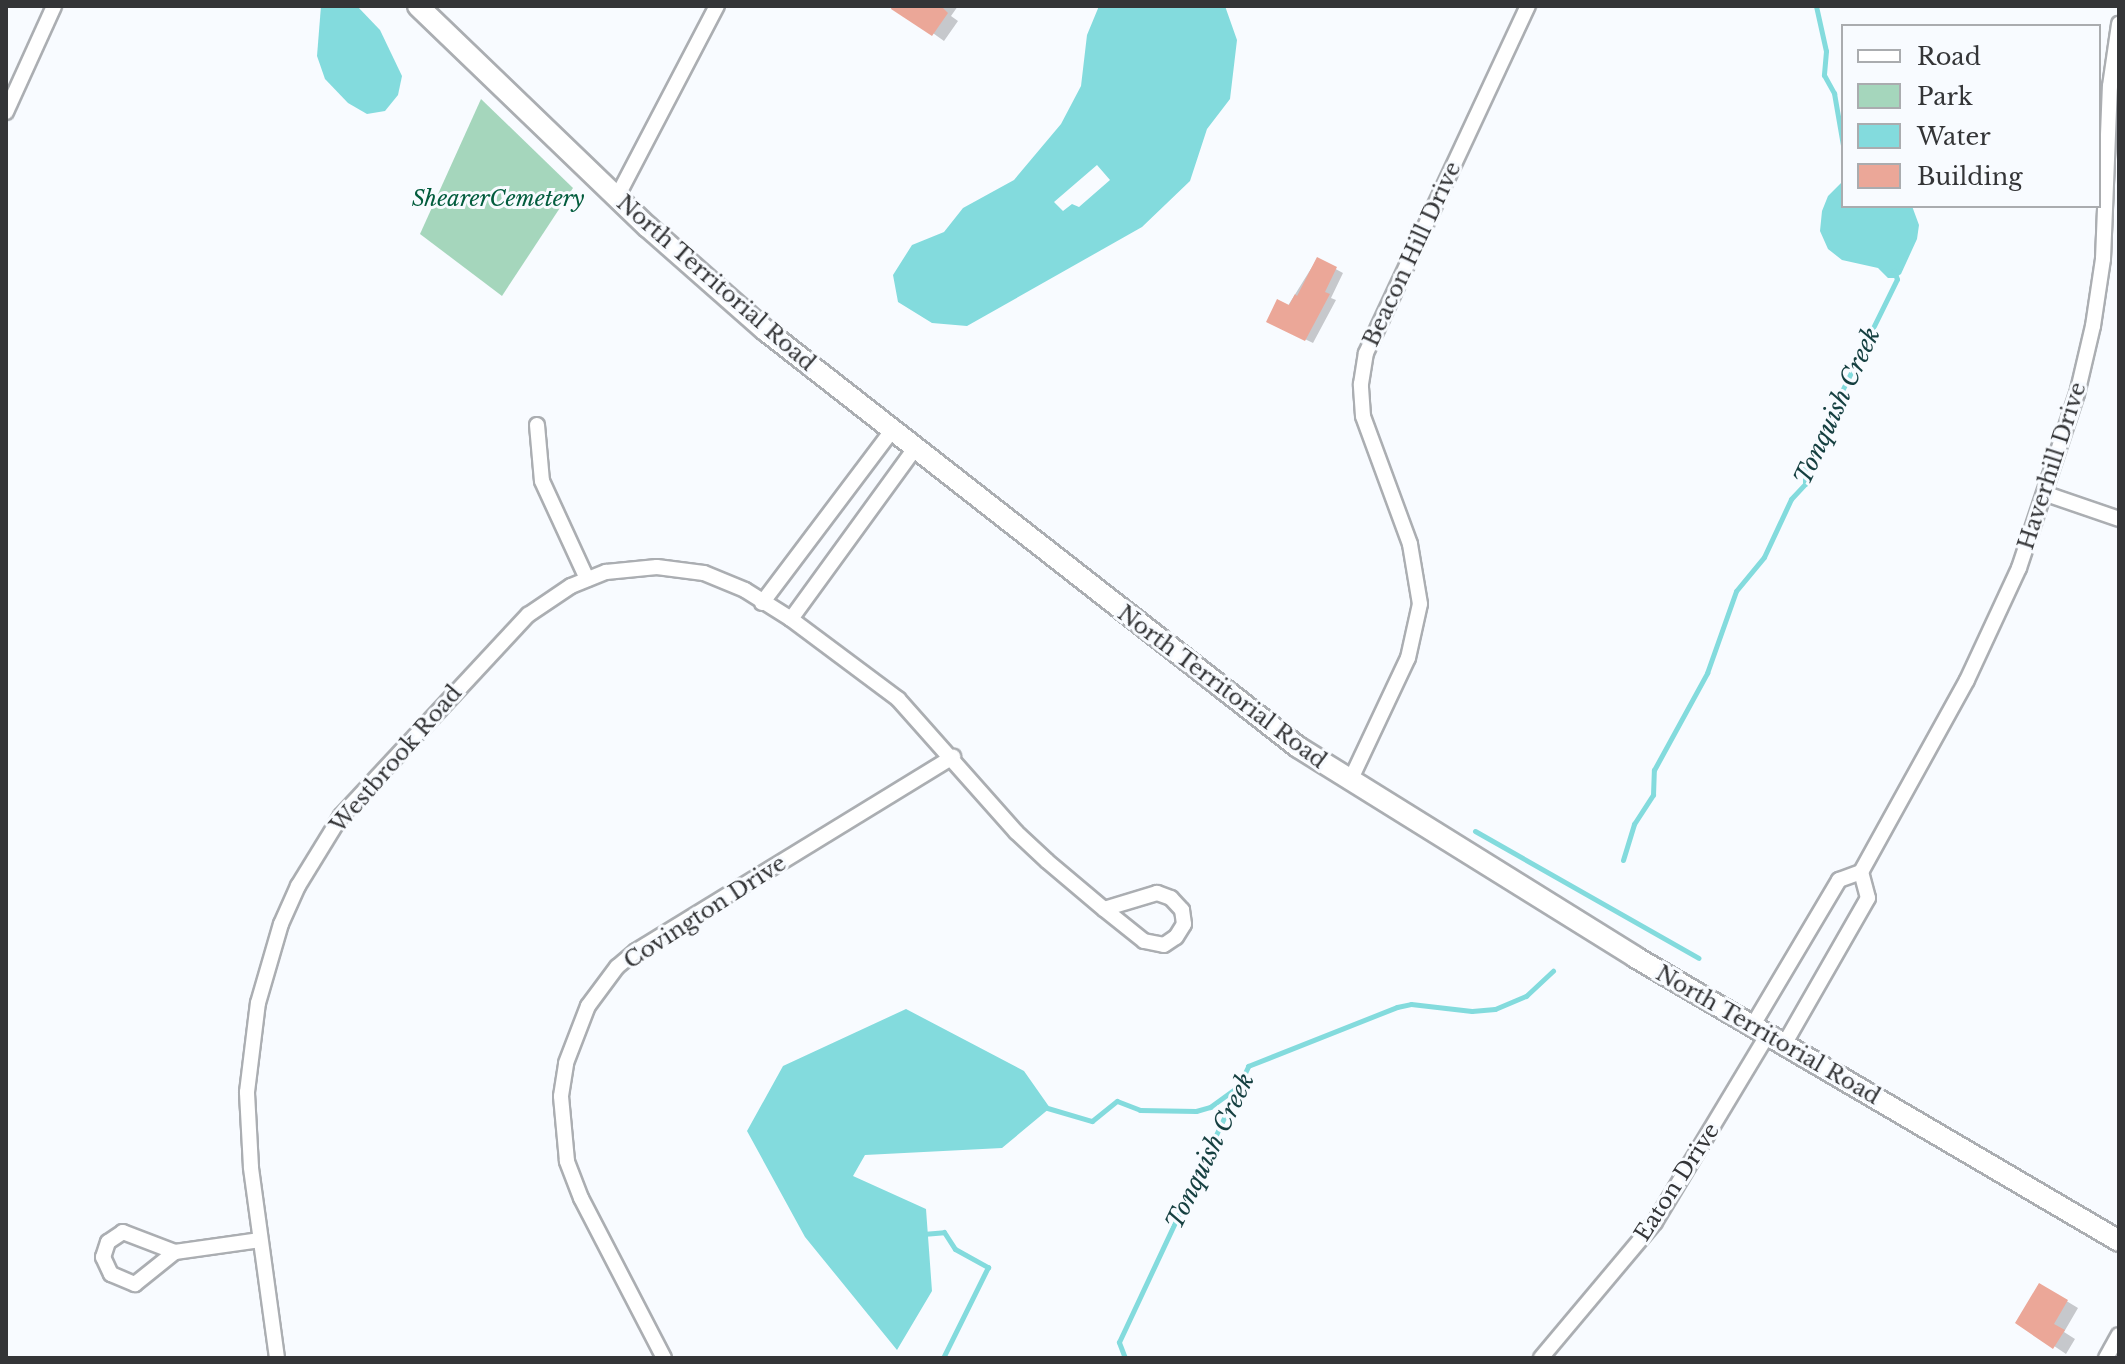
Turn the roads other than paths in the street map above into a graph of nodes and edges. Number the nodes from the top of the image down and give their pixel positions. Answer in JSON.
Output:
{"nodes":[{"id":1,"x":54,"y":6,"type":"edge"},
{"id":2,"x":418,"y":6,"type":"edge"},
{"id":3,"x":717,"y":6,"type":"edge"},
{"id":4,"x":1528,"y":6,"type":"edge"},
{"id":5,"x":2119,"y":24,"type":"edge"},
{"id":6,"x":6,"y":112,"type":"edge"},
{"id":7,"x":2113,"y":194,"type":"edge"},
{"id":8,"x":617,"y":197,"type":"junction"},
{"id":9,"x":537,"y":425,"type":"dead end"},
{"id":10,"x":893,"y":429,"type":"junction"},
{"id":11,"x":916,"y":447,"type":"junction"},
{"id":12,"x":2046,"y":494,"type":"junction"},
{"id":13,"x":2119,"y":519,"type":"edge"},
{"id":14,"x":587,"y":579,"type":"junction"},
{"id":15,"x":762,"y":603,"type":"junction"},
{"id":16,"x":791,"y":619,"type":"junction"},
{"id":17,"x":953,"y":757,"type":"junction"},
{"id":18,"x":1350,"y":781,"type":"junction"},
{"id":19,"x":1861,"y":872,"type":"junction"},
{"id":20,"x":1104,"y":909,"type":"junction"},
{"id":21,"x":1769,"y":1034,"type":"junction"},
{"id":22,"x":260,"y":1240,"type":"junction"},
{"id":23,"x":2119,"y":1241,"type":"edge"},
{"id":24,"x":175,"y":1252,"type":"junction"},
{"id":25,"x":2119,"y":1335,"type":"edge"},
{"id":26,"x":277,"y":1358,"type":"edge"},
{"id":27,"x":664,"y":1358,"type":"edge"},
{"id":28,"x":1541,"y":1358,"type":"edge"},
{"id":29,"x":2106,"y":1358,"type":"edge"}],
"edges":[{"from":1,"to":6,"type":"street"},
{"from":2,"to":8,"type":"main road","name":"North Territorial Road"},
{"from":3,"to":8,"type":"street"},
{"from":4,"to":18,"type":"street","name":"Beacon Hill Drive"},
{"from":5,"to":7,"type":"street","name":"Haverhill Drive"},
{"from":7,"to":12,"type":"street","name":"Haverhill Drive"},
{"from":8,"to":10,"type":"main road","name":"North Territorial Road"},
{"from":9,"to":14,"type":"street"},
{"from":10,"to":11,"type":"main road","name":"North Territorial Road"},
{"from":10,"to":15,"type":"street"},
{"from":11,"to":16,"type":"street"},
{"from":11,"to":18,"type":"main road","name":"North Territorial Road"},
{"from":12,"to":13,"type":"street"},
{"from":12,"to":19,"type":"street","name":"Haverhill Drive"},
{"from":14,"to":15,"type":"street","name":"Westbrook Road"},
{"from":14,"to":22,"type":"street","name":"Westbrook Road"},
{"from":15,"to":16,"type":"street","name":"Westbrook Road"},
{"from":16,"to":17,"type":"street","name":"Westbrook Road"},
{"from":17,"to":20,"type":"street","name":"Westbrook Road"},
{"from":17,"to":27,"type":"street","name":"Covington Drive"},
{"from":18,"to":21,"type":"main road","name":"North Territorial Road"},
{"from":19,"to":21,"type":"street","name":"Haverhill Drive"},
{"from":19,"to":21,"type":"street","name":"Haverhill Drive"},
{"from":20,"to":20,"type":"street","name":"Westbrook Road"},
{"from":21,"to":23,"type":"main road","name":"North Territorial Road"},
{"from":21,"to":28,"type":"street","name":"Eaton Drive"},
{"from":22,"to":24,"type":"street"},
{"from":22,"to":26,"type":"street","name":"Westbrook Road"},
{"from":24,"to":24,"type":"street"},
{"from":25,"to":29,"type":"street"}]}
